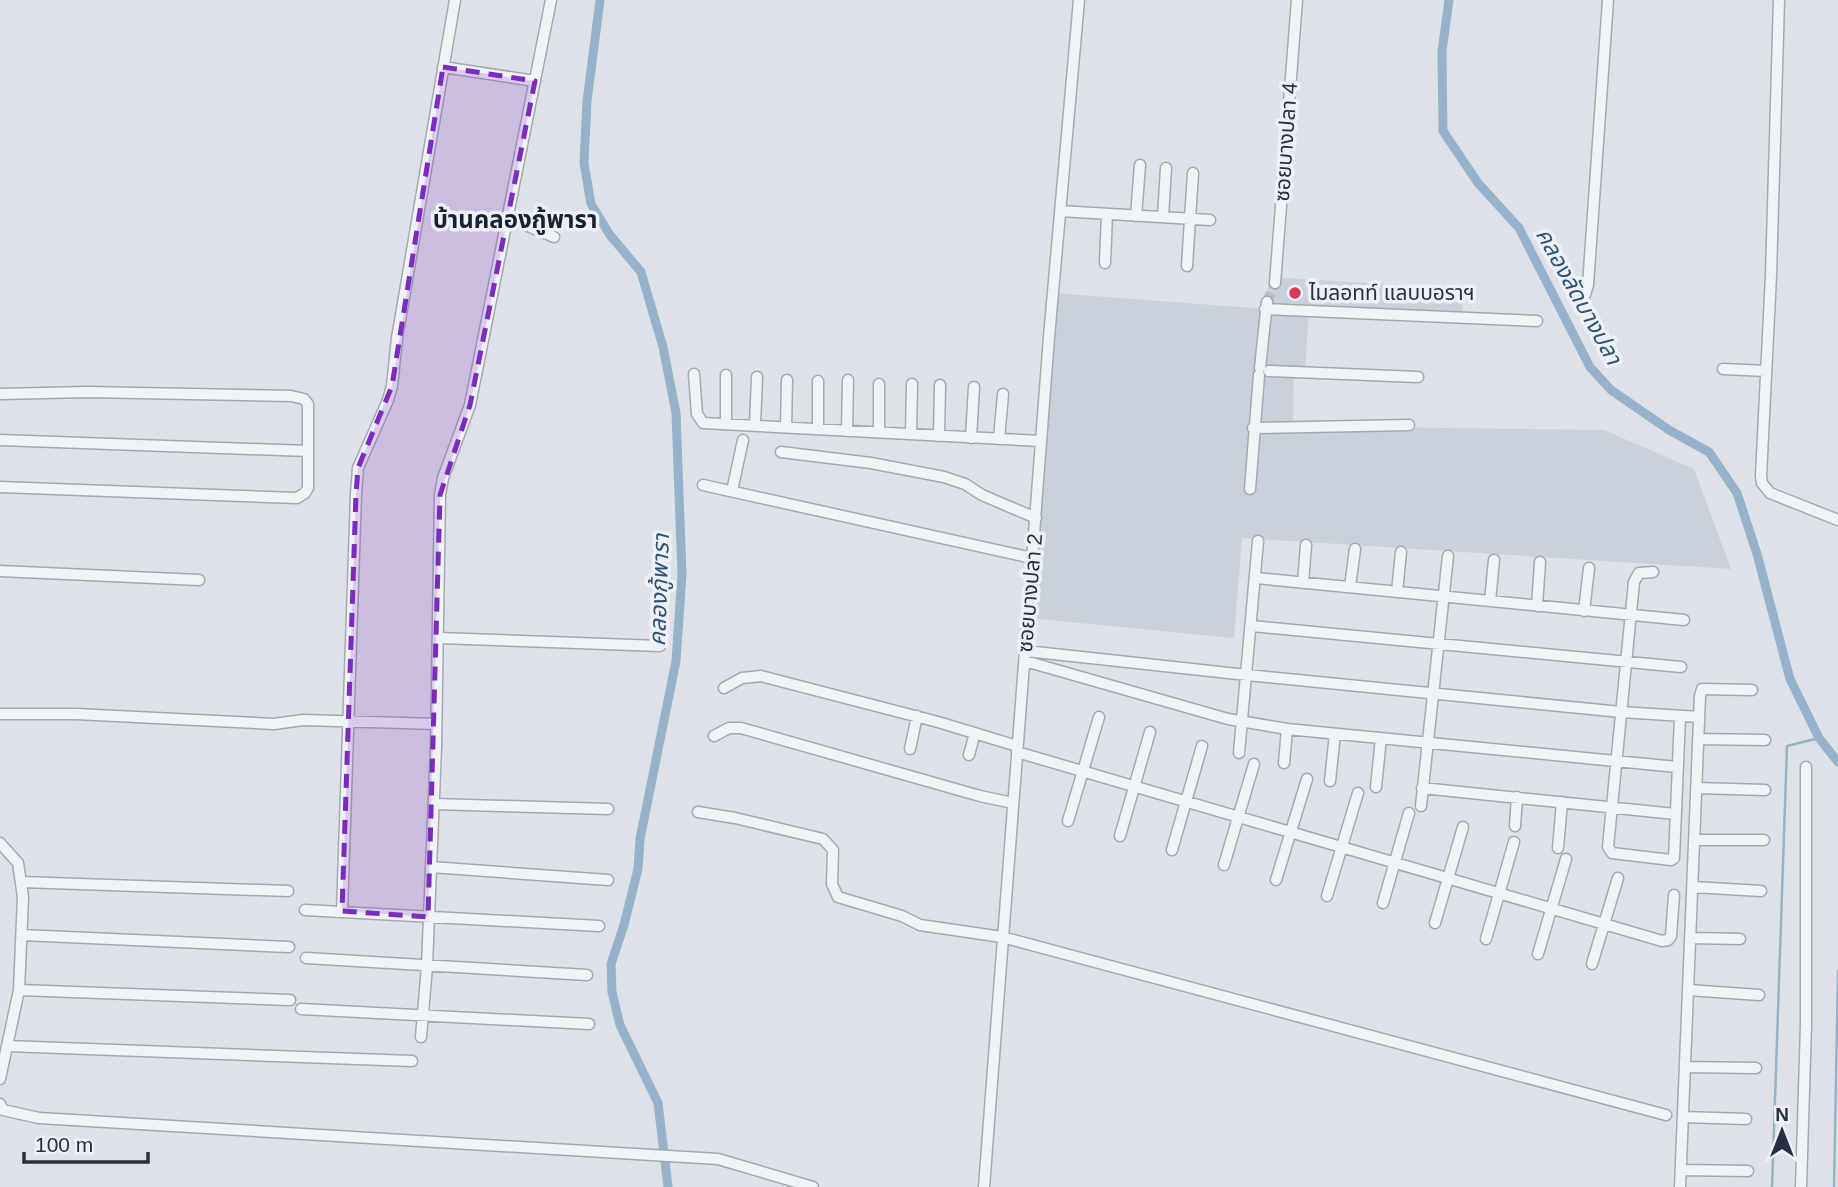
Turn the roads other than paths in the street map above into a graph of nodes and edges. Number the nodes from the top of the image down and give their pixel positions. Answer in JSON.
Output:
{"nodes":[{"id":1,"x":455,"y":0,"type":"edge"},
{"id":2,"x":551,"y":0,"type":"edge"},
{"id":3,"x":1079,"y":0,"type":"edge"},
{"id":4,"x":1297,"y":0,"type":"edge"},
{"id":5,"x":1608,"y":0,"type":"edge"},
{"id":6,"x":1779,"y":0,"type":"edge"},
{"id":7,"x":443,"y":67,"type":"junction"},
{"id":8,"x":535,"y":81,"type":"junction"},
{"id":9,"x":1140,"y":165,"type":"dead end"},
{"id":10,"x":1166,"y":168,"type":"dead end"},
{"id":11,"x":1194,"y":173,"type":"dead end"},
{"id":12,"x":1060,"y":211,"type":"junction"},
{"id":13,"x":1107,"y":214,"type":"junction"},
{"id":14,"x":1136,"y":216,"type":"junction"},
{"id":15,"x":1163,"y":217,"type":"junction"},
{"id":16,"x":509,"y":218,"type":"junction"},
{"id":17,"x":1189,"y":220,"type":"junction"},
{"id":18,"x":1210,"y":220,"type":"dead end"},
{"id":19,"x":554,"y":237,"type":"dead end"},
{"id":20,"x":1105,"y":263,"type":"dead end"},
{"id":21,"x":1187,"y":267,"type":"dead end"},
{"id":22,"x":1275,"y":283,"type":"tunnel mouth"},
{"id":23,"x":1582,"y":304,"type":"dead end"},
{"id":24,"x":1537,"y":321,"type":"dead end"},
{"id":25,"x":1723,"y":369,"type":"dead end"},
{"id":26,"x":1263,"y":371,"type":"junction"},
{"id":27,"x":1766,"y":371,"type":"junction"},
{"id":28,"x":694,"y":374,"type":"dead end"},
{"id":29,"x":726,"y":375,"type":"dead end"},
{"id":30,"x":757,"y":377,"type":"dead end"},
{"id":31,"x":1418,"y":377,"type":"dead end"},
{"id":32,"x":787,"y":380,"type":"dead end"},
{"id":33,"x":848,"y":380,"type":"dead end"},
{"id":34,"x":818,"y":381,"type":"dead end"},
{"id":35,"x":879,"y":384,"type":"dead end"},
{"id":36,"x":912,"y":384,"type":"dead end"},
{"id":37,"x":940,"y":385,"type":"dead end"},
{"id":38,"x":974,"y":387,"type":"dead end"},
{"id":39,"x":0,"y":394,"type":"edge"},
{"id":40,"x":1003,"y":394,"type":"dead end"},
{"id":41,"x":726,"y":424,"type":"junction"},
{"id":42,"x":755,"y":425,"type":"junction"},
{"id":43,"x":1409,"y":425,"type":"dead end"},
{"id":44,"x":786,"y":427,"type":"junction"},
{"id":45,"x":1253,"y":428,"type":"junction"},
{"id":46,"x":818,"y":429,"type":"junction"},
{"id":47,"x":847,"y":431,"type":"junction"},
{"id":48,"x":879,"y":432,"type":"junction"},
{"id":49,"x":911,"y":434,"type":"junction"},
{"id":50,"x":939,"y":436,"type":"junction"},
{"id":51,"x":971,"y":438,"type":"junction"},
{"id":52,"x":999,"y":439,"type":"junction"},
{"id":53,"x":0,"y":440,"type":"edge"},
{"id":54,"x":743,"y":440,"type":"dead end"},
{"id":55,"x":1041,"y":441,"type":"junction"},
{"id":56,"x":309,"y":451,"type":"junction"},
{"id":57,"x":781,"y":452,"type":"dead end"},
{"id":58,"x":703,"y":485,"type":"dead end"},
{"id":59,"x":0,"y":487,"type":"edge"},
{"id":60,"x":1250,"y":489,"type":"dead end"},
{"id":61,"x":732,"y":491,"type":"junction"},
{"id":62,"x":1036,"y":518,"type":"junction"},
{"id":63,"x":1838,"y":520,"type":"edge"},
{"id":64,"x":1258,"y":541,"type":"dead end"},
{"id":65,"x":1306,"y":545,"type":"dead end"},
{"id":66,"x":1355,"y":549,"type":"dead end"},
{"id":67,"x":1401,"y":552,"type":"dead end"},
{"id":68,"x":1448,"y":556,"type":"dead end"},
{"id":69,"x":1032,"y":558,"type":"junction"},
{"id":70,"x":1494,"y":560,"type":"dead end"},
{"id":71,"x":1540,"y":562,"type":"dead end"},
{"id":72,"x":1589,"y":568,"type":"dead end"},
{"id":73,"x":0,"y":571,"type":"edge"},
{"id":74,"x":1653,"y":572,"type":"dead end"},
{"id":75,"x":1256,"y":578,"type":"junction"},
{"id":76,"x":199,"y":580,"type":"dead end"},
{"id":77,"x":1303,"y":583,"type":"junction"},
{"id":78,"x":1350,"y":587,"type":"junction"},
{"id":79,"x":1397,"y":592,"type":"junction"},
{"id":80,"x":1444,"y":596,"type":"junction"},
{"id":81,"x":1490,"y":601,"type":"junction"},
{"id":82,"x":1537,"y":606,"type":"junction"},
{"id":83,"x":1584,"y":611,"type":"junction"},
{"id":84,"x":1631,"y":615,"type":"junction"},
{"id":85,"x":1684,"y":620,"type":"dead end"},
{"id":86,"x":1252,"y":626,"type":"junction"},
{"id":87,"x":439,"y":638,"type":"junction"},
{"id":88,"x":1439,"y":643,"type":"junction"},
{"id":89,"x":660,"y":646,"type":"dead end"},
{"id":90,"x":1054,"y":654,"type":"junction"},
{"id":91,"x":1025,"y":656,"type":"junction"},
{"id":92,"x":1626,"y":662,"type":"junction"},
{"id":93,"x":1681,"y":667,"type":"dead end"},
{"id":94,"x":1052,"y":669,"type":"junction"},
{"id":95,"x":1248,"y":675,"type":"junction"},
{"id":96,"x":724,"y":688,"type":"dead end"},
{"id":97,"x":1752,"y":690,"type":"dead end"},
{"id":98,"x":1434,"y":692,"type":"junction"},
{"id":99,"x":1621,"y":712,"type":"junction"},
{"id":100,"x":0,"y":714,"type":"edge"},
{"id":101,"x":917,"y":716,"type":"junction"},
{"id":102,"x":1680,"y":717,"type":"junction"},
{"id":103,"x":1699,"y":717,"type":"junction"},
{"id":104,"x":1099,"y":718,"type":"dead end"},
{"id":105,"x":350,"y":720,"type":"junction"},
{"id":106,"x":1241,"y":721,"type":"junction"},
{"id":107,"x":436,"y":724,"type":"junction"},
{"id":108,"x":1287,"y":729,"type":"junction"},
{"id":109,"x":1150,"y":732,"type":"dead end"},
{"id":110,"x":975,"y":733,"type":"junction"},
{"id":111,"x":1335,"y":734,"type":"junction"},
{"id":112,"x":713,"y":736,"type":"dead end"},
{"id":113,"x":1381,"y":738,"type":"junction"},
{"id":114,"x":1698,"y":739,"type":"junction"},
{"id":115,"x":1765,"y":740,"type":"dead end"},
{"id":116,"x":1427,"y":742,"type":"junction"},
{"id":117,"x":1202,"y":746,"type":"dead end"},
{"id":118,"x":910,"y":748,"type":"dead end"},
{"id":119,"x":1017,"y":749,"type":"junction"},
{"id":120,"x":1239,"y":753,"type":"dead end"},
{"id":121,"x":970,"y":755,"type":"dead end"},
{"id":122,"x":1615,"y":761,"type":"junction"},
{"id":123,"x":1284,"y":763,"type":"dead end"},
{"id":124,"x":1254,"y":764,"type":"dead end"},
{"id":125,"x":1677,"y":766,"type":"junction"},
{"id":126,"x":1806,"y":766,"type":"dead end"},
{"id":127,"x":1083,"y":771,"type":"junction"},
{"id":128,"x":1307,"y":779,"type":"dead end"},
{"id":129,"x":1330,"y":781,"type":"dead end"},
{"id":130,"x":1135,"y":786,"type":"junction"},
{"id":131,"x":1376,"y":787,"type":"dead end"},
{"id":132,"x":1422,"y":788,"type":"junction"},
{"id":133,"x":1696,"y":788,"type":"junction"},
{"id":134,"x":1765,"y":790,"type":"dead end"},
{"id":135,"x":1357,"y":793,"type":"dead end"},
{"id":136,"x":1517,"y":797,"type":"junction"},
{"id":137,"x":1187,"y":802,"type":"junction"},
{"id":138,"x":1562,"y":802,"type":"junction"},
{"id":139,"x":1013,"y":803,"type":"junction"},
{"id":140,"x":434,"y":804,"type":"junction"},
{"id":141,"x":1420,"y":806,"type":"dead end"},
{"id":142,"x":1610,"y":808,"type":"junction"},
{"id":143,"x":608,"y":809,"type":"dead end"},
{"id":144,"x":698,"y":812,"type":"dead end"},
{"id":145,"x":1409,"y":813,"type":"dead end"},
{"id":146,"x":1675,"y":814,"type":"junction"},
{"id":147,"x":1238,"y":817,"type":"junction"},
{"id":148,"x":1068,"y":821,"type":"dead end"},
{"id":149,"x":1515,"y":826,"type":"dead end"},
{"id":150,"x":1462,"y":827,"type":"dead end"},
{"id":151,"x":1291,"y":832,"type":"junction"},
{"id":152,"x":1120,"y":836,"type":"dead end"},
{"id":153,"x":1695,"y":840,"type":"junction"},
{"id":154,"x":1764,"y":840,"type":"dead end"},
{"id":155,"x":1514,"y":842,"type":"dead end"},
{"id":156,"x":0,"y":843,"type":"edge"},
{"id":157,"x":1343,"y":847,"type":"junction"},
{"id":158,"x":1558,"y":848,"type":"dead end"},
{"id":159,"x":1172,"y":850,"type":"dead end"},
{"id":160,"x":1566,"y":859,"type":"dead end"},
{"id":161,"x":1394,"y":862,"type":"junction"},
{"id":162,"x":1224,"y":865,"type":"dead end"},
{"id":163,"x":431,"y":867,"type":"junction"},
{"id":164,"x":1447,"y":878,"type":"junction"},
{"id":165,"x":1618,"y":878,"type":"dead end"},
{"id":166,"x":608,"y":880,"type":"dead end"},
{"id":167,"x":1276,"y":880,"type":"dead end"},
{"id":168,"x":21,"y":882,"type":"junction"},
{"id":169,"x":1693,"y":887,"type":"junction"},
{"id":170,"x":288,"y":891,"type":"dead end"},
{"id":171,"x":1761,"y":891,"type":"dead end"},
{"id":172,"x":1499,"y":893,"type":"junction"},
{"id":173,"x":1674,"y":895,"type":"dead end"},
{"id":174,"x":1327,"y":896,"type":"dead end"},
{"id":175,"x":1383,"y":903,"type":"dead end"},
{"id":176,"x":1551,"y":908,"type":"junction"},
{"id":177,"x":305,"y":910,"type":"dead end"},
{"id":178,"x":342,"y":911,"type":"junction"},
{"id":179,"x":428,"y":917,"type":"junction"},
{"id":180,"x":1435,"y":923,"type":"dead end"},
{"id":181,"x":1605,"y":923,"type":"junction"},
{"id":182,"x":599,"y":926,"type":"dead end"},
{"id":183,"x":22,"y":935,"type":"junction"},
{"id":184,"x":1002,"y":937,"type":"junction"},
{"id":185,"x":1691,"y":938,"type":"junction"},
{"id":186,"x":1486,"y":939,"type":"dead end"},
{"id":187,"x":1740,"y":940,"type":"dead end"},
{"id":188,"x":289,"y":947,"type":"dead end"},
{"id":189,"x":1538,"y":954,"type":"dead end"},
{"id":190,"x":306,"y":958,"type":"dead end"},
{"id":191,"x":1592,"y":964,"type":"dead end"},
{"id":192,"x":426,"y":966,"type":"junction"},
{"id":193,"x":587,"y":975,"type":"dead end"},
{"id":194,"x":19,"y":990,"type":"junction"},
{"id":195,"x":1688,"y":990,"type":"junction"},
{"id":196,"x":1759,"y":995,"type":"dead end"},
{"id":197,"x":290,"y":999,"type":"dead end"},
{"id":198,"x":301,"y":1009,"type":"dead end"},
{"id":199,"x":423,"y":1016,"type":"junction"},
{"id":200,"x":589,"y":1024,"type":"dead end"},
{"id":201,"x":421,"y":1037,"type":"dead end"},
{"id":202,"x":7,"y":1046,"type":"junction"},
{"id":203,"x":412,"y":1061,"type":"dead end"},
{"id":204,"x":1685,"y":1067,"type":"junction"},
{"id":205,"x":1756,"y":1068,"type":"dead end"},
{"id":206,"x":0,"y":1079,"type":"edge"},
{"id":207,"x":0,"y":1104,"type":"edge"},
{"id":208,"x":1666,"y":1115,"type":"dead end"},
{"id":209,"x":1683,"y":1117,"type":"junction"},
{"id":210,"x":1746,"y":1119,"type":"dead end"},
{"id":211,"x":1681,"y":1170,"type":"junction"},
{"id":212,"x":1748,"y":1171,"type":"dead end"},
{"id":213,"x":813,"y":1187,"type":"edge"},
{"id":214,"x":984,"y":1187,"type":"edge"},
{"id":215,"x":1680,"y":1187,"type":"edge"},
{"id":216,"x":1801,"y":1187,"type":"edge"}],
"edges":[{"from":1,"to":7,"type":"street"},
{"from":2,"to":8,"type":"street"},
{"from":3,"to":12,"type":"street","name":"ซอยบางปลา 2"},
{"from":4,"to":22,"type":"street","name":"ซอยบางปลา 4"},
{"from":5,"to":23,"type":"street"},
{"from":6,"to":27,"type":"street"},
{"from":7,"to":8,"type":"street"},
{"from":7,"to":105,"type":"street"},
{"from":8,"to":16,"type":"street"},
{"from":9,"to":14,"type":"street"},
{"from":10,"to":15,"type":"street"},
{"from":11,"to":17,"type":"street"},
{"from":12,"to":13,"type":"street"},
{"from":12,"to":55,"type":"street","name":"ซอยบางปลา 2"},
{"from":13,"to":14,"type":"street"},
{"from":13,"to":20,"type":"street"},
{"from":14,"to":15,"type":"street"},
{"from":15,"to":17,"type":"street"},
{"from":16,"to":19,"type":"street"},
{"from":16,"to":87,"type":"street"},
{"from":17,"to":18,"type":"street"},
{"from":17,"to":21,"type":"street"},
{"from":24,"to":26,"type":"street"},
{"from":25,"to":27,"type":"street"},
{"from":26,"to":31,"type":"street"},
{"from":26,"to":45,"type":"street"},
{"from":27,"to":63,"type":"street"},
{"from":28,"to":41,"type":"street"},
{"from":29,"to":41,"type":"street"},
{"from":30,"to":42,"type":"street"},
{"from":32,"to":44,"type":"street"},
{"from":33,"to":47,"type":"street"},
{"from":34,"to":46,"type":"street"},
{"from":35,"to":48,"type":"street"},
{"from":36,"to":49,"type":"street"},
{"from":37,"to":50,"type":"street"},
{"from":38,"to":51,"type":"street"},
{"from":39,"to":56,"type":"street"},
{"from":40,"to":52,"type":"street"},
{"from":41,"to":42,"type":"street"},
{"from":42,"to":44,"type":"street"},
{"from":43,"to":45,"type":"street"},
{"from":44,"to":46,"type":"street"},
{"from":45,"to":60,"type":"street"},
{"from":46,"to":47,"type":"street"},
{"from":47,"to":48,"type":"street"},
{"from":48,"to":49,"type":"street"},
{"from":49,"to":50,"type":"street"},
{"from":50,"to":51,"type":"street"},
{"from":51,"to":52,"type":"street"},
{"from":52,"to":55,"type":"street"},
{"from":53,"to":56,"type":"street"},
{"from":54,"to":61,"type":"street"},
{"from":55,"to":62,"type":"street","name":"ซอยบางปลา 2"},
{"from":56,"to":59,"type":"street"},
{"from":57,"to":62,"type":"street"},
{"from":58,"to":61,"type":"street"},
{"from":61,"to":69,"type":"street"},
{"from":62,"to":69,"type":"street","name":"ซอยบางปลา 2"},
{"from":64,"to":75,"type":"street"},
{"from":65,"to":77,"type":"street"},
{"from":66,"to":78,"type":"street"},
{"from":67,"to":79,"type":"street"},
{"from":68,"to":80,"type":"street"},
{"from":69,"to":91,"type":"street","name":"ซอยบางปลา 2"},
{"from":70,"to":81,"type":"street"},
{"from":71,"to":82,"type":"street"},
{"from":72,"to":83,"type":"street"},
{"from":73,"to":76,"type":"street"},
{"from":74,"to":84,"type":"street"},
{"from":75,"to":77,"type":"street"},
{"from":75,"to":86,"type":"street"},
{"from":77,"to":78,"type":"street"},
{"from":78,"to":79,"type":"street"},
{"from":79,"to":80,"type":"street"},
{"from":80,"to":81,"type":"street"},
{"from":80,"to":88,"type":"street"},
{"from":81,"to":82,"type":"street"},
{"from":82,"to":83,"type":"street"},
{"from":83,"to":84,"type":"street"},
{"from":84,"to":85,"type":"street"},
{"from":84,"to":92,"type":"street"},
{"from":86,"to":88,"type":"street"},
{"from":86,"to":95,"type":"street"},
{"from":87,"to":89,"type":"street"},
{"from":87,"to":107,"type":"street"},
{"from":88,"to":92,"type":"street"},
{"from":88,"to":98,"type":"street"},
{"from":90,"to":91,"type":"street"},
{"from":90,"to":94,"type":"street"},
{"from":90,"to":95,"type":"street"},
{"from":91,"to":94,"type":"street"},
{"from":91,"to":119,"type":"street","name":"ซอยบางปลา 2"},
{"from":92,"to":93,"type":"street"},
{"from":92,"to":99,"type":"street"},
{"from":94,"to":106,"type":"street"},
{"from":95,"to":98,"type":"street"},
{"from":95,"to":106,"type":"street"},
{"from":96,"to":101,"type":"street"},
{"from":97,"to":103,"type":"street"},
{"from":98,"to":99,"type":"street"},
{"from":98,"to":116,"type":"street"},
{"from":99,"to":102,"type":"street"},
{"from":99,"to":122,"type":"street"},
{"from":100,"to":105,"type":"street"},
{"from":101,"to":110,"type":"street"},
{"from":101,"to":118,"type":"street"},
{"from":102,"to":103,"type":"street"},
{"from":102,"to":125,"type":"street"},
{"from":103,"to":114,"type":"street"},
{"from":104,"to":127,"type":"street"},
{"from":105,"to":107,"type":"street"},
{"from":105,"to":178,"type":"street"},
{"from":106,"to":108,"type":"street"},
{"from":106,"to":120,"type":"street"},
{"from":107,"to":140,"type":"street"},
{"from":108,"to":111,"type":"street"},
{"from":108,"to":123,"type":"street"},
{"from":109,"to":130,"type":"street"},
{"from":110,"to":119,"type":"street"},
{"from":110,"to":121,"type":"street"},
{"from":111,"to":113,"type":"street"},
{"from":111,"to":129,"type":"street"},
{"from":112,"to":139,"type":"street"},
{"from":113,"to":116,"type":"street"},
{"from":113,"to":131,"type":"street"},
{"from":114,"to":115,"type":"street"},
{"from":114,"to":133,"type":"street"},
{"from":116,"to":122,"type":"street"},
{"from":116,"to":132,"type":"street"},
{"from":117,"to":137,"type":"street"},
{"from":119,"to":127,"type":"street"},
{"from":119,"to":139,"type":"street","name":"ซอยบางปลา 2"},
{"from":122,"to":125,"type":"street"},
{"from":122,"to":142,"type":"street"},
{"from":124,"to":147,"type":"street"},
{"from":125,"to":146,"type":"street"},
{"from":126,"to":216,"type":"street"},
{"from":127,"to":130,"type":"street"},
{"from":127,"to":148,"type":"street"},
{"from":128,"to":151,"type":"street"},
{"from":130,"to":137,"type":"street"},
{"from":130,"to":152,"type":"street"},
{"from":132,"to":136,"type":"street"},
{"from":132,"to":141,"type":"street"},
{"from":133,"to":134,"type":"street"},
{"from":133,"to":153,"type":"street"},
{"from":135,"to":157,"type":"street"},
{"from":136,"to":138,"type":"street"},
{"from":136,"to":149,"type":"street"},
{"from":137,"to":147,"type":"street"},
{"from":137,"to":159,"type":"street"},
{"from":138,"to":142,"type":"street"},
{"from":138,"to":158,"type":"street"},
{"from":139,"to":184,"type":"street","name":"ซอยบางปลา 2"},
{"from":140,"to":143,"type":"street"},
{"from":140,"to":163,"type":"street"},
{"from":142,"to":146,"type":"street"},
{"from":142,"to":146,"type":"street"},
{"from":144,"to":184,"type":"street"},
{"from":145,"to":161,"type":"street"},
{"from":147,"to":151,"type":"street"},
{"from":147,"to":162,"type":"street"},
{"from":150,"to":164,"type":"street"},
{"from":151,"to":157,"type":"street"},
{"from":151,"to":167,"type":"street"},
{"from":153,"to":154,"type":"street"},
{"from":153,"to":169,"type":"street"},
{"from":155,"to":172,"type":"street"},
{"from":156,"to":168,"type":"street"},
{"from":157,"to":161,"type":"street"},
{"from":157,"to":174,"type":"street"},
{"from":160,"to":176,"type":"street"},
{"from":161,"to":164,"type":"street"},
{"from":161,"to":175,"type":"street"},
{"from":163,"to":166,"type":"street"},
{"from":163,"to":179,"type":"street"},
{"from":164,"to":172,"type":"street"},
{"from":164,"to":180,"type":"street"},
{"from":165,"to":181,"type":"street"},
{"from":168,"to":170,"type":"street"},
{"from":168,"to":183,"type":"street"},
{"from":169,"to":171,"type":"street"},
{"from":169,"to":185,"type":"street"},
{"from":172,"to":176,"type":"street"},
{"from":172,"to":186,"type":"street"},
{"from":173,"to":181,"type":"street"},
{"from":176,"to":181,"type":"street"},
{"from":176,"to":189,"type":"street"},
{"from":177,"to":178,"type":"street"},
{"from":178,"to":179,"type":"street"},
{"from":179,"to":182,"type":"street"},
{"from":179,"to":192,"type":"street"},
{"from":181,"to":191,"type":"street"},
{"from":183,"to":188,"type":"street"},
{"from":183,"to":194,"type":"street"},
{"from":184,"to":208,"type":"street"},
{"from":184,"to":214,"type":"street","name":"ซอยบางปลา 2"},
{"from":185,"to":187,"type":"street"},
{"from":185,"to":195,"type":"street"},
{"from":190,"to":192,"type":"street"},
{"from":192,"to":193,"type":"street"},
{"from":192,"to":199,"type":"street"},
{"from":194,"to":197,"type":"street"},
{"from":194,"to":202,"type":"street"},
{"from":195,"to":196,"type":"street"},
{"from":195,"to":204,"type":"street"},
{"from":198,"to":199,"type":"street"},
{"from":199,"to":200,"type":"street"},
{"from":199,"to":201,"type":"street"},
{"from":202,"to":203,"type":"street"},
{"from":202,"to":206,"type":"street"},
{"from":204,"to":205,"type":"street"},
{"from":204,"to":209,"type":"street"},
{"from":207,"to":213,"type":"street"},
{"from":209,"to":210,"type":"street"},
{"from":209,"to":211,"type":"street"},
{"from":211,"to":212,"type":"street"},
{"from":211,"to":215,"type":"street"}]}
